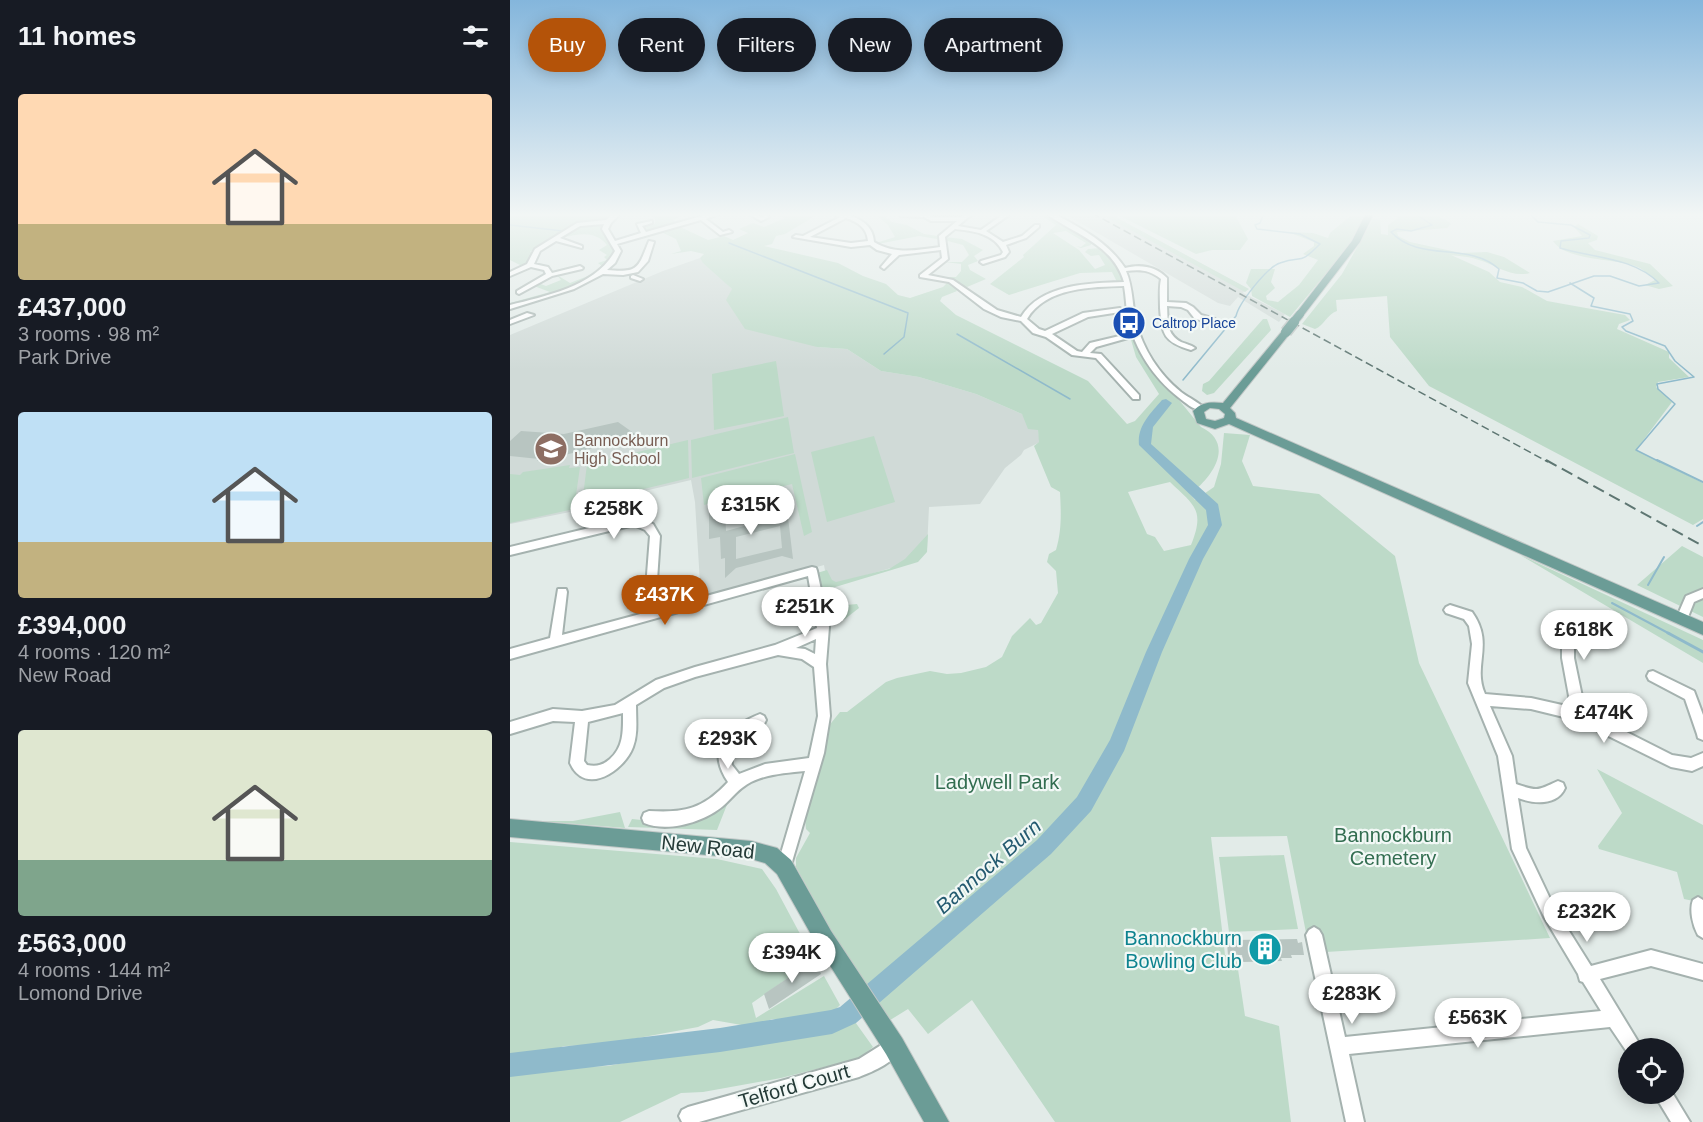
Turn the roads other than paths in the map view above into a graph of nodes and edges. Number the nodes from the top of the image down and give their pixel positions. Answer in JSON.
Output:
{"nodes":[{"id":1,"x":527,"y":265,"type":"edge"},
{"id":2,"x":535,"y":265,"type":"edge"},
{"id":3,"x":609,"y":265,"type":"edge"},
{"id":4,"x":643,"y":265,"type":"edge"},
{"id":5,"x":938,"y":265,"type":"edge"},
{"id":6,"x":1119,"y":265,"type":"edge"},
{"id":7,"x":1341,"y":265,"type":"edge"},
{"id":8,"x":580,"y":268,"type":"dead end"},
{"id":9,"x":1123,"y":270,"type":"junction"},
{"id":10,"x":603,"y":272,"type":"junction"},
{"id":11,"x":510,"y":274,"type":"edge"},
{"id":12,"x":550,"y":275,"type":"junction"},
{"id":13,"x":922,"y":276,"type":"junction"},
{"id":14,"x":915,"y":282,"type":"dead end"},
{"id":15,"x":1128,"y":284,"type":"junction"},
{"id":16,"x":519,"y":292,"type":"dead end"},
{"id":17,"x":1163,"y":304,"type":"junction"},
{"id":18,"x":510,"y":307,"type":"edge"},
{"id":19,"x":1117,"y":310,"type":"dead end"},
{"id":20,"x":530,"y":315,"type":"dead end"},
{"id":21,"x":1023,"y":320,"type":"junction"},
{"id":22,"x":1212,"y":321,"type":"dead end"},
{"id":23,"x":510,"y":322,"type":"edge"},
{"id":24,"x":1046,"y":334,"type":"junction"},
{"id":25,"x":1125,"y":336,"type":"dead end"},
{"id":26,"x":1191,"y":348,"type":"dead end"},
{"id":27,"x":1084,"y":354,"type":"junction"},
{"id":28,"x":1136,"y":397,"type":"dead end"},
{"id":29,"x":1222,"y":406,"type":"junction"},
{"id":30,"x":1200,"y":408,"type":"junction"},
{"id":31,"x":1226,"y":422,"type":"junction"},
{"id":32,"x":510,"y":551,"type":"edge"},
{"id":33,"x":562,"y":592,"type":"dead end"},
{"id":34,"x":1703,"y":594,"type":"edge"},
{"id":35,"x":1450,"y":610,"type":"dead end"},
{"id":36,"x":649,"y":615,"type":"junction"},
{"id":37,"x":1682,"y":619,"type":"junction"},
{"id":38,"x":1703,"y":629,"type":"edge"},
{"id":39,"x":823,"y":631,"type":"junction"},
{"id":40,"x":1568,"y":637,"type":"dead end"},
{"id":41,"x":555,"y":641,"type":"junction"},
{"id":42,"x":777,"y":650,"type":"junction"},
{"id":43,"x":510,"y":654,"type":"edge"},
{"id":44,"x":820,"y":664,"type":"junction"},
{"id":45,"x":1653,"y":676,"type":"dead end"},
{"id":46,"x":1482,"y":700,"type":"junction"},
{"id":47,"x":630,"y":704,"type":"junction"},
{"id":48,"x":1579,"y":715,"type":"junction"},
{"id":49,"x":582,"y":717,"type":"junction"},
{"id":50,"x":760,"y":720,"type":"dead end"},
{"id":51,"x":510,"y":728,"type":"edge"},
{"id":52,"x":1703,"y":734,"type":"edge"},
{"id":53,"x":1703,"y":759,"type":"edge"},
{"id":54,"x":814,"y":764,"type":"junction"},
{"id":55,"x":737,"y":783,"type":"junction"},
{"id":56,"x":1509,"y":788,"type":"junction"},
{"id":57,"x":1558,"y":788,"type":"dead end"},
{"id":58,"x":649,"y":818,"type":"dead end"},
{"id":59,"x":510,"y":828,"type":"edge"},
{"id":60,"x":784,"y":867,"type":"junction"},
{"id":61,"x":1698,"y":905,"type":"dead end"},
{"id":62,"x":1703,"y":930,"type":"edge"},
{"id":63,"x":1314,"y":935,"type":"dead end"},
{"id":64,"x":1703,"y":972,"type":"edge"},
{"id":65,"x":1586,"y":975,"type":"junction"},
{"id":66,"x":1614,"y":1018,"type":"junction"},
{"id":67,"x":1627,"y":1038,"type":"edge"},
{"id":68,"x":894,"y":1046,"type":"junction"},
{"id":69,"x":1339,"y":1046,"type":"junction"},
{"id":70,"x":1669,"y":1104,"type":"edge"},
{"id":71,"x":688,"y":1116,"type":"dead end"},
{"id":72,"x":938,"y":1122,"type":"edge"},
{"id":73,"x":1355,"y":1122,"type":"edge"},
{"id":74,"x":1681,"y":1122,"type":"edge"}],
"edges":[{"from":1,"to":11,"type":"street"},
{"from":2,"to":12,"type":"street"},
{"from":3,"to":10,"type":"street"},
{"from":4,"to":10,"type":"street"},
{"from":5,"to":13,"type":"street"},
{"from":6,"to":9,"type":"street"},
{"from":7,"to":29,"type":"main road","bridge":true},
{"from":8,"to":12,"type":"street"},
{"from":9,"to":15,"type":"street"},
{"from":9,"to":17,"type":"street"},
{"from":10,"to":18,"type":"street"},
{"from":12,"to":16,"type":"street"},
{"from":13,"to":14,"type":"street"},
{"from":13,"to":21,"type":"street"},
{"from":15,"to":21,"type":"street"},
{"from":15,"to":30,"type":"street"},
{"from":17,"to":22,"type":"street"},
{"from":17,"to":26,"type":"street"},
{"from":19,"to":24,"type":"street"},
{"from":20,"to":23,"type":"street"},
{"from":21,"to":24,"type":"street"},
{"from":24,"to":27,"type":"street"},
{"from":25,"to":27,"type":"street"},
{"from":27,"to":28,"type":"street"},
{"from":29,"to":30,"type":"main road"},
{"from":29,"to":31,"type":"main road"},
{"from":30,"to":31,"type":"main road"},
{"from":31,"to":37,"type":"main road"},
{"from":32,"to":36,"type":"street"},
{"from":33,"to":41,"type":"street"},
{"from":34,"to":37,"type":"street"},
{"from":35,"to":46,"type":"street"},
{"from":36,"to":39,"type":"street"},
{"from":36,"to":41,"type":"street"},
{"from":37,"to":38,"type":"main road"},
{"from":39,"to":42,"type":"street"},
{"from":39,"to":44,"type":"street"},
{"from":40,"to":48,"type":"street"},
{"from":41,"to":43,"type":"street"},
{"from":42,"to":44,"type":"street"},
{"from":42,"to":47,"type":"street"},
{"from":44,"to":54,"type":"street"},
{"from":45,"to":52,"type":"street"},
{"from":46,"to":48,"type":"street"},
{"from":46,"to":56,"type":"street"},
{"from":47,"to":49,"type":"street"},
{"from":47,"to":49,"type":"street"},
{"from":48,"to":53,"type":"street"},
{"from":49,"to":51,"type":"street"},
{"from":50,"to":55,"type":"street"},
{"from":54,"to":55,"type":"street"},
{"from":54,"to":60,"type":"street"},
{"from":55,"to":58,"type":"street"},
{"from":56,"to":57,"type":"street"},
{"from":56,"to":65,"type":"street"},
{"from":59,"to":60,"type":"main road","name":"New Road"},
{"from":60,"to":68,"type":"main road","name":"New Road"},
{"from":61,"to":62,"type":"street"},
{"from":63,"to":69,"type":"street"},
{"from":64,"to":65,"type":"street"},
{"from":65,"to":66,"type":"street"},
{"from":66,"to":67,"type":"street"},
{"from":66,"to":69,"type":"street"},
{"from":68,"to":71,"type":"street","name":"Telford Court"},
{"from":68,"to":72,"type":"main road","name":"New Road"},
{"from":69,"to":73,"type":"street"},
{"from":70,"to":74,"type":"street"}]}
